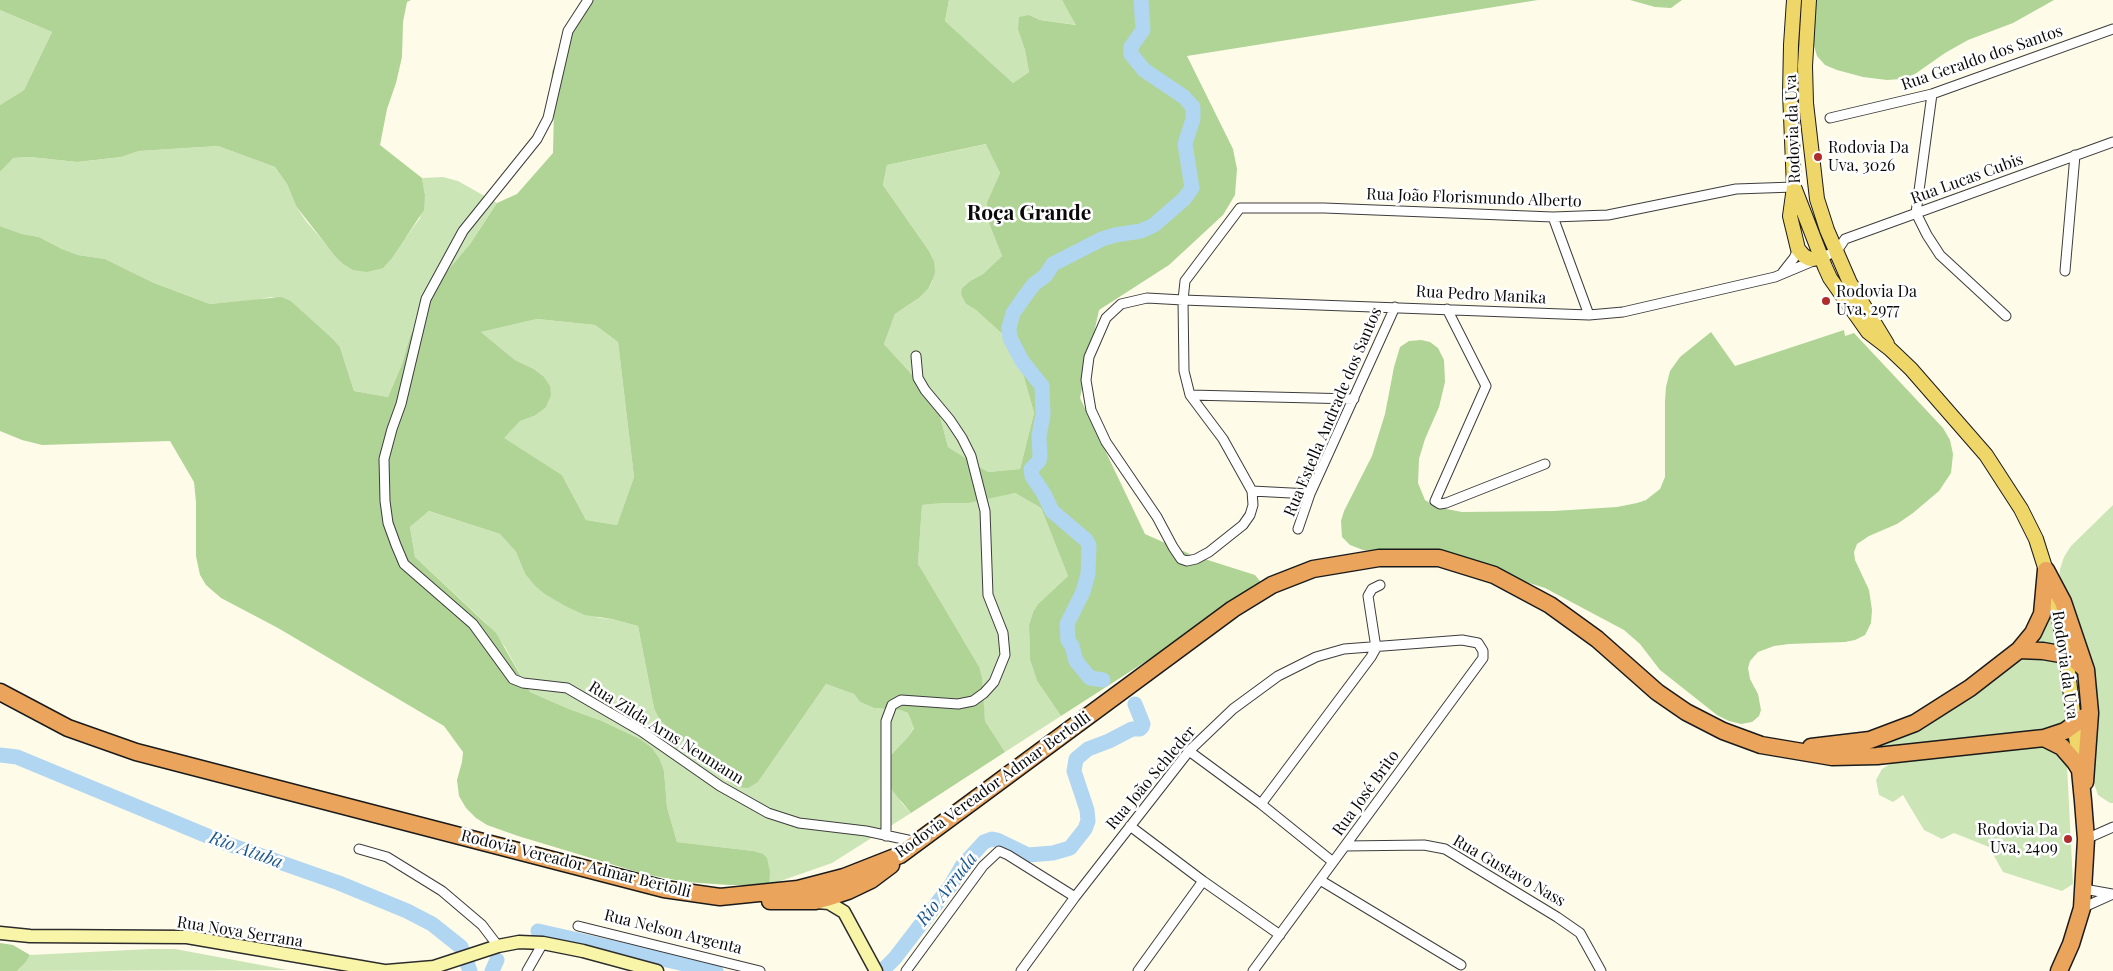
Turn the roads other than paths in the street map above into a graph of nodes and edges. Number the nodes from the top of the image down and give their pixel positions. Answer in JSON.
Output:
{"nodes":[{"id":1,"x":588,"y":0,"type":"edge"},
{"id":2,"x":1794,"y":0,"type":"edge"},
{"id":3,"x":1808,"y":0,"type":"edge"},
{"id":4,"x":2113,"y":29,"type":"edge"},
{"id":5,"x":1932,"y":94,"type":"junction"},
{"id":6,"x":1830,"y":118,"type":"dead end"},
{"id":7,"x":2113,"y":142,"type":"edge"},
{"id":8,"x":2075,"y":155,"type":"junction"},
{"id":9,"x":1794,"y":187,"type":"junction"},
{"id":10,"x":1916,"y":213,"type":"junction"},
{"id":11,"x":1553,"y":217,"type":"junction"},
{"id":12,"x":1798,"y":249,"type":"junction"},
{"id":13,"x":1837,"y":251,"type":"junction"},
{"id":14,"x":1822,"y":258,"type":"junction"},
{"id":15,"x":2065,"y":270,"type":"dead end"},
{"id":16,"x":1775,"y":277,"type":"junction"},
{"id":17,"x":1182,"y":300,"type":"junction"},
{"id":18,"x":1395,"y":307,"type":"junction"},
{"id":19,"x":1447,"y":309,"type":"junction"},
{"id":20,"x":1589,"y":315,"type":"junction"},
{"id":21,"x":2006,"y":316,"type":"dead end"},
{"id":22,"x":1890,"y":348,"type":"junction"},
{"id":23,"x":916,"y":356,"type":"dead end"},
{"id":24,"x":1190,"y":395,"type":"junction"},
{"id":25,"x":1354,"y":399,"type":"junction"},
{"id":26,"x":1545,"y":464,"type":"dead end"},
{"id":27,"x":1252,"y":490,"type":"junction"},
{"id":28,"x":1310,"y":494,"type":"junction"},
{"id":29,"x":1298,"y":528,"type":"dead end"},
{"id":30,"x":2046,"y":570,"type":"junction"},
{"id":31,"x":1380,"y":585,"type":"dead end"},
{"id":32,"x":1462,"y":640,"type":"joint"},
{"id":33,"x":1376,"y":648,"type":"junction"},
{"id":34,"x":2019,"y":650,"type":"junction"},
{"id":35,"x":2066,"y":655,"type":"junction"},
{"id":36,"x":2086,"y":670,"type":"junction"},
{"id":37,"x":0,"y":692,"type":"edge"},
{"id":38,"x":2090,"y":713,"type":"junction"},
{"id":39,"x":2074,"y":726,"type":"junction"},
{"id":40,"x":2044,"y":738,"type":"junction"},
{"id":41,"x":1774,"y":747,"type":"junction"},
{"id":42,"x":1189,"y":751,"type":"junction"},
{"id":43,"x":2080,"y":770,"type":"junction"},
{"id":44,"x":2083,"y":801,"type":"junction"},
{"id":45,"x":1261,"y":804,"type":"junction"},
{"id":46,"x":1130,"y":826,"type":"junction"},
{"id":47,"x":2113,"y":827,"type":"edge"},
{"id":48,"x":886,"y":836,"type":"junction"},
{"id":49,"x":2086,"y":839,"type":"junction"},
{"id":50,"x":917,"y":842,"type":"junction"},
{"id":51,"x":1345,"y":846,"type":"junction"},
{"id":52,"x":359,"y":849,"type":"dead end"},
{"id":53,"x":900,"y":855,"type":"junction"},
{"id":54,"x":1333,"y":862,"type":"junction"},
{"id":55,"x":1320,"y":880,"type":"junction"},
{"id":56,"x":1203,"y":881,"type":"junction"},
{"id":57,"x":2084,"y":889,"type":"junction"},
{"id":58,"x":848,"y":892,"type":"junction"},
{"id":59,"x":2113,"y":894,"type":"edge"},
{"id":60,"x":720,"y":897,"type":"junction"},
{"id":61,"x":1075,"y":897,"type":"junction"},
{"id":62,"x":815,"y":901,"type":"junction"},
{"id":63,"x":2082,"y":908,"type":"junction"},
{"id":64,"x":844,"y":912,"type":"junction"},
{"id":65,"x":578,"y":926,"type":"dead end"},
{"id":66,"x":0,"y":933,"type":"edge"},
{"id":67,"x":1280,"y":935,"type":"junction"},
{"id":68,"x":543,"y":943,"type":"junction"},
{"id":69,"x":498,"y":946,"type":"junction"},
{"id":70,"x":1461,"y":965,"type":"dead end"},
{"id":71,"x":437,"y":968,"type":"edge"},
{"id":72,"x":385,"y":971,"type":"edge"},
{"id":73,"x":527,"y":971,"type":"edge"},
{"id":74,"x":657,"y":971,"type":"edge"},
{"id":75,"x":760,"y":971,"type":"edge"},
{"id":76,"x":876,"y":971,"type":"edge"},
{"id":77,"x":906,"y":971,"type":"edge"},
{"id":78,"x":1021,"y":971,"type":"edge"},
{"id":79,"x":1138,"y":971,"type":"edge"},
{"id":80,"x":1252,"y":971,"type":"edge"},
{"id":81,"x":1601,"y":971,"type":"edge"},
{"id":82,"x":2059,"y":971,"type":"edge"}],
"edges":[{"from":1,"to":48,"type":"street","name":"Rua Zilda Arns Neumann"},
{"from":2,"to":9,"type":"main road","name":"Rodovia da Uva"},
{"from":3,"to":13,"type":"main road","name":"Rodovia da Uva"},
{"from":4,"to":5,"type":"street","name":"Rua Geraldo dos Santos"},
{"from":5,"to":6,"type":"street","name":"Rua Geraldo dos Santos"},
{"from":5,"to":10,"type":"street"},
{"from":7,"to":8,"type":"street","name":"Rua Lucas Cubis"},
{"from":8,"to":10,"type":"street","name":"Rua Lucas Cubis"},
{"from":8,"to":15,"type":"street"},
{"from":9,"to":11,"type":"street","name":"Rua João Florismundo Alberto"},
{"from":9,"to":12,"type":"main road"},
{"from":9,"to":14,"type":"main road","name":"Rodovia da Uva"},
{"from":10,"to":13,"type":"street","name":"Rua Lucas Cubis"},
{"from":10,"to":21,"type":"street"},
{"from":11,"to":17,"type":"street","name":"Rua João Florismundo Alberto"},
{"from":11,"to":20,"type":"street"},
{"from":12,"to":14,"type":"main road"},
{"from":12,"to":16,"type":"street"},
{"from":13,"to":14,"type":"street","name":"Rua Lucas Cubis"},
{"from":13,"to":22,"type":"main road","name":"Rodovia da Uva"},
{"from":14,"to":16,"type":"street","name":"Rua Pedro Manika"},
{"from":14,"to":22,"type":"main road","name":"Rodovia da Uva"},
{"from":16,"to":20,"type":"street","name":"Rua Pedro Manika"},
{"from":17,"to":18,"type":"street","name":"Rua Pedro Manika"},
{"from":17,"to":24,"type":"street"},
{"from":17,"to":27,"type":"street","name":"Rua Pedro Manika"},
{"from":18,"to":19,"type":"street","name":"Rua Pedro Manika"},
{"from":18,"to":25,"type":"street","name":"Rua Estella Andrade dos Santos"},
{"from":19,"to":20,"type":"street","name":"Rua Pedro Manika"},
{"from":19,"to":26,"type":"street"},
{"from":22,"to":30,"type":"main road","name":"Rodovia da Uva"},
{"from":23,"to":48,"type":"street"},
{"from":24,"to":25,"type":"street"},
{"from":24,"to":27,"type":"street"},
{"from":25,"to":28,"type":"street","name":"Rua Estella Andrade dos Santos"},
{"from":27,"to":28,"type":"street"},
{"from":28,"to":29,"type":"street","name":"Rua Estella Andrade dos Santos"},
{"from":30,"to":34,"type":"highway","name":"Rodovia Vereador Admar Bertolli"},
{"from":30,"to":35,"type":"main road","name":"Rodovia da Uva"},
{"from":30,"to":36,"type":"highway"},
{"from":31,"to":33,"type":"street"},
{"from":32,"to":33,"type":"street","name":"Rua João Schleder"},
{"from":32,"to":51,"type":"street","name":"Rua José Brito"},
{"from":33,"to":42,"type":"street","name":"Rua João Schleder"},
{"from":33,"to":45,"type":"street"},
{"from":34,"to":35,"type":"highway"},
{"from":34,"to":41,"type":"highway","name":"Rodovia Vereador Admar Bertolli"},
{"from":35,"to":36,"type":"highway"},
{"from":35,"to":39,"type":"main road","name":"Rodovia da Uva"},
{"from":36,"to":38,"type":"highway"},
{"from":37,"to":60,"type":"highway","name":"Rodovia Vereador Admar Bertolli"},
{"from":38,"to":39,"type":"highway","name":"Rodovia Vereador Admar Bertolli"},
{"from":38,"to":44,"type":"highway"},
{"from":39,"to":40,"type":"highway","name":"Rodovia Vereador Admar Bertolli"},
{"from":39,"to":43,"type":"main road","name":"Rodovia da Uva"},
{"from":40,"to":41,"type":"highway","name":"Rodovia Vereador Admar Bertolli"},
{"from":40,"to":43,"type":"highway"},
{"from":41,"to":50,"type":"highway","name":"Rodovia Vereador Admar Bertolli"},
{"from":42,"to":45,"type":"street"},
{"from":42,"to":46,"type":"street","name":"Rua João Schleder"},
{"from":43,"to":44,"type":"highway","name":"Rodovia da Uva"},
{"from":44,"to":49,"type":"highway","name":"Rodovia da Uva"},
{"from":45,"to":54,"type":"street"},
{"from":46,"to":56,"type":"street"},
{"from":46,"to":61,"type":"street","name":"Rua João Schleder"},
{"from":47,"to":49,"type":"street"},
{"from":48,"to":50,"type":"street","name":"Rua Zilda Arns Neumann"},
{"from":49,"to":57,"type":"highway","name":"Rodovia da Uva"},
{"from":50,"to":53,"type":"highway","name":"Rodovia Vereador Admar Bertolli"},
{"from":51,"to":54,"type":"street","name":"Rua José Brito"},
{"from":51,"to":81,"type":"street","name":"Rua Gustavo Nass"},
{"from":52,"to":69,"type":"street"},
{"from":53,"to":58,"type":"highway"},
{"from":53,"to":60,"type":"highway","name":"Rodovia Vereador Admar Bertolli"},
{"from":54,"to":55,"type":"street","name":"Rua José Brito"},
{"from":55,"to":67,"type":"street","name":"Rua José Brito"},
{"from":55,"to":70,"type":"street"},
{"from":56,"to":67,"type":"street"},
{"from":56,"to":79,"type":"street"},
{"from":57,"to":59,"type":"street"},
{"from":57,"to":63,"type":"highway","name":"Rodovia da Uva"},
{"from":58,"to":62,"type":"highway"},
{"from":58,"to":64,"type":"main road"},
{"from":59,"to":63,"type":"street"},
{"from":60,"to":62,"type":"highway"},
{"from":61,"to":77,"type":"street"},
{"from":61,"to":78,"type":"street","name":"Rua João Schleder"},
{"from":62,"to":64,"type":"main road"},
{"from":63,"to":82,"type":"highway","name":"Rodovia da Uva"},
{"from":64,"to":76,"type":"main road"},
{"from":65,"to":75,"type":"street","name":"Rua Nelson Argenta"},
{"from":66,"to":72,"type":"main road","name":"Rua Nova Serrana"},
{"from":67,"to":80,"type":"street","name":"Rua José Brito"},
{"from":68,"to":69,"type":"main road"},
{"from":68,"to":73,"type":"street"},
{"from":68,"to":74,"type":"main road"},
{"from":69,"to":71,"type":"main road","name":"Rua Nova Serrana"},
{"from":71,"to":72,"type":"main road","name":"Rua Nova Serrana"}]}
